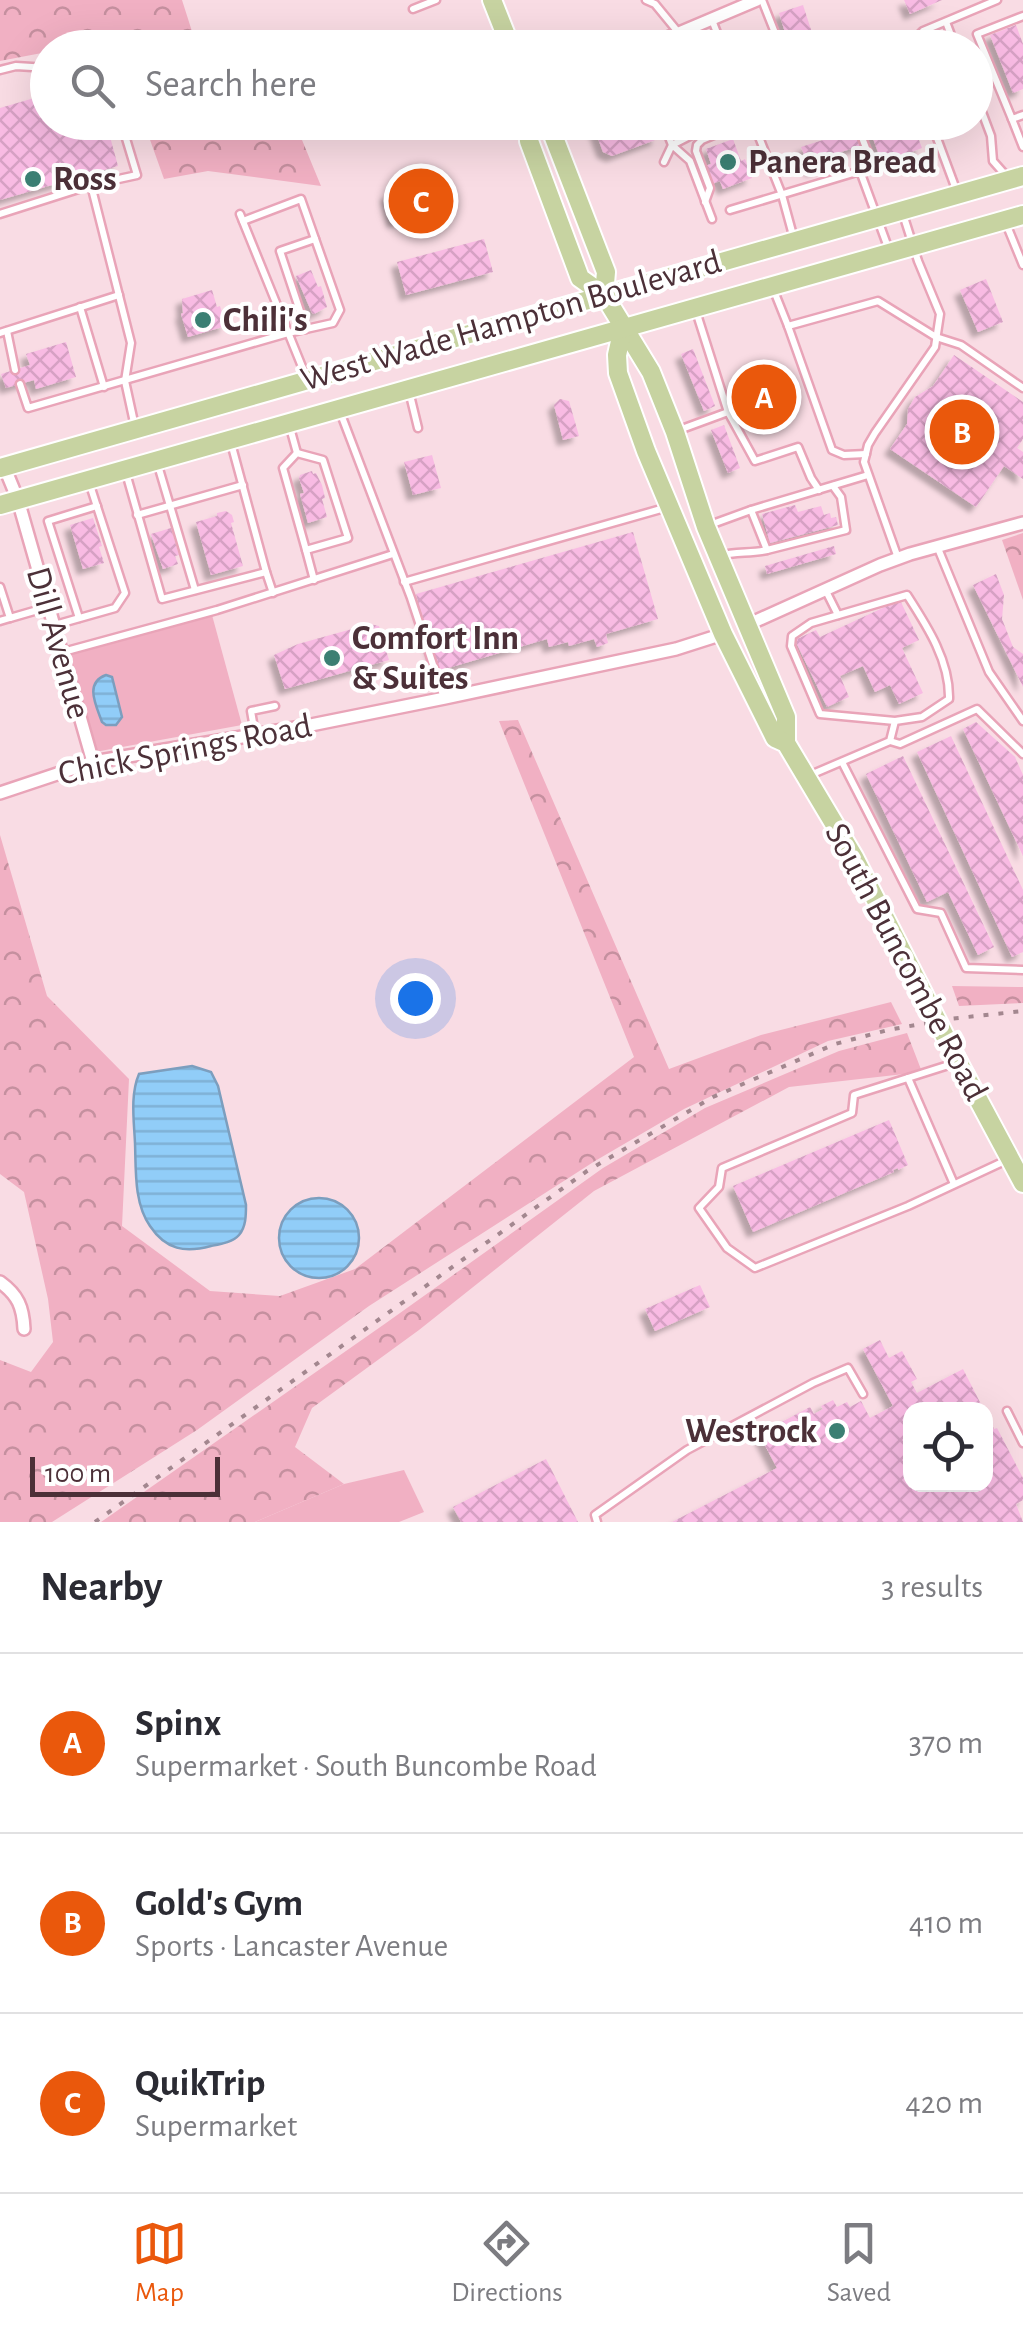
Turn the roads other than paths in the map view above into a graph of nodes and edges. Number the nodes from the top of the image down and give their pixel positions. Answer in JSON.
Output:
{"nodes":[{"id":1,"x":436,"y":0,"type":"edge"},
{"id":2,"x":492,"y":0,"type":"edge"},
{"id":3,"x":646,"y":0,"type":"edge"},
{"id":4,"x":759,"y":0,"type":"edge"},
{"id":5,"x":997,"y":0,"type":"edge"},
{"id":6,"x":412,"y":9,"type":"dead end"},
{"id":7,"x":1023,"y":16,"type":"edge"},
{"id":8,"x":712,"y":19,"type":"junction"},
{"id":9,"x":946,"y":22,"type":"junction"},
{"id":10,"x":504,"y":30,"type":"edge"},
{"id":11,"x":670,"y":30,"type":"edge"},
{"id":12,"x":687,"y":30,"type":"edge"},
{"id":13,"x":716,"y":30,"type":"edge"},
{"id":14,"x":772,"y":30,"type":"edge"},
{"id":15,"x":926,"y":30,"type":"edge"},
{"id":16,"x":949,"y":30,"type":"edge"},
{"id":17,"x":987,"y":30,"type":"edge"},
{"id":18,"x":30,"y":67,"type":"edge"},
{"id":19,"x":0,"y":70,"type":"edge"},
{"id":20,"x":993,"y":73,"type":"edge"},
{"id":21,"x":1023,"y":115,"type":"edge"},
{"id":22,"x":1012,"y":119,"type":"junction"},
{"id":23,"x":127,"y":140,"type":"edge"},
{"id":24,"x":529,"y":140,"type":"edge"},
{"id":25,"x":555,"y":140,"type":"edge"},
{"id":26,"x":670,"y":140,"type":"edge"},
{"id":27,"x":682,"y":140,"type":"edge"},
{"id":28,"x":702,"y":140,"type":"edge"},
{"id":29,"x":760,"y":140,"type":"edge"},
{"id":30,"x":863,"y":140,"type":"edge"},
{"id":31,"x":938,"y":140,"type":"edge"},
{"id":32,"x":991,"y":140,"type":"edge"},
{"id":33,"x":672,"y":145,"type":"junction"},
{"id":34,"x":1023,"y":147,"type":"edge"},
{"id":35,"x":664,"y":162,"type":"dead end"},
{"id":36,"x":860,"y":171,"type":"junction"},
{"id":37,"x":1016,"y":178,"type":"edge"},
{"id":38,"x":91,"y":185,"type":"junction"},
{"id":39,"x":958,"y":194,"type":"junction"},
{"id":40,"x":782,"y":195,"type":"junction"},
{"id":41,"x":705,"y":202,"type":"junction"},
{"id":42,"x":730,"y":210,"type":"dead end"},
{"id":43,"x":902,"y":210,"type":"junction"},
{"id":44,"x":0,"y":214,"type":"edge"},
{"id":45,"x":878,"y":216,"type":"junction"},
{"id":46,"x":1014,"y":217,"type":"edge"},
{"id":47,"x":712,"y":219,"type":"dead end"},
{"id":48,"x":316,"y":239,"type":"junction"},
{"id":49,"x":794,"y":240,"type":"junction"},
{"id":50,"x":913,"y":245,"type":"junction"},
{"id":51,"x":889,"y":252,"type":"junction"},
{"id":52,"x":1023,"y":266,"type":"edge"},
{"id":53,"x":770,"y":286,"type":"junction"},
{"id":54,"x":119,"y":295,"type":"junction"},
{"id":55,"x":604,"y":295,"type":"junction"},
{"id":56,"x":694,"y":307,"type":"junction"},
{"id":57,"x":80,"y":308,"type":"junction"},
{"id":58,"x":788,"y":326,"type":"junction"},
{"id":59,"x":622,"y":328,"type":"junction"},
{"id":60,"x":306,"y":329,"type":"junction"},
{"id":61,"x":3,"y":332,"type":"edge"},
{"id":62,"x":288,"y":333,"type":"junction"},
{"id":63,"x":936,"y":337,"type":"junction"},
{"id":64,"x":15,"y":370,"type":"dead end"},
{"id":65,"x":308,"y":380,"type":"junction"},
{"id":66,"x":124,"y":381,"type":"junction"},
{"id":67,"x":20,"y":384,"type":"dead end"},
{"id":68,"x":104,"y":387,"type":"junction"},
{"id":69,"x":409,"y":388,"type":"junction"},
{"id":70,"x":1023,"y":388,"type":"edge"},
{"id":71,"x":338,"y":408,"type":"junction"},
{"id":72,"x":728,"y":412,"type":"junction"},
{"id":73,"x":289,"y":422,"type":"junction"},
{"id":74,"x":136,"y":428,"type":"junction"},
{"id":75,"x":418,"y":428,"type":"dead end"},
{"id":76,"x":675,"y":432,"type":"junction"},
{"id":77,"x":230,"y":439,"type":"junction"},
{"id":78,"x":297,"y":453,"type":"junction"},
{"id":79,"x":866,"y":454,"type":"junction"},
{"id":80,"x":156,"y":460,"type":"junction"},
{"id":81,"x":1,"y":462,"type":"edge"},
{"id":82,"x":125,"y":470,"type":"junction"},
{"id":83,"x":868,"y":475,"type":"junction"},
{"id":84,"x":89,"y":480,"type":"junction"},
{"id":85,"x":243,"y":485,"type":"junction"},
{"id":86,"x":833,"y":486,"type":"junction"},
{"id":87,"x":819,"y":490,"type":"junction"},
{"id":88,"x":9,"y":503,"type":"edge"},
{"id":89,"x":170,"y":504,"type":"junction"},
{"id":90,"x":97,"y":506,"type":"junction"},
{"id":91,"x":670,"y":506,"type":"junction"},
{"id":92,"x":750,"y":510,"type":"junction"},
{"id":93,"x":137,"y":515,"type":"junction"},
{"id":94,"x":1023,"y":523,"type":"edge"},
{"id":95,"x":706,"y":526,"type":"junction"},
{"id":96,"x":936,"y":545,"type":"junction"},
{"id":97,"x":306,"y":550,"type":"junction"},
{"id":98,"x":767,"y":550,"type":"junction"},
{"id":99,"x":393,"y":554,"type":"junction"},
{"id":100,"x":719,"y":557,"type":"junction"},
{"id":101,"x":898,"y":558,"type":"junction"},
{"id":102,"x":266,"y":572,"type":"junction"},
{"id":103,"x":314,"y":580,"type":"junction"},
{"id":104,"x":404,"y":582,"type":"junction"},
{"id":105,"x":0,"y":587,"type":"edge"},
{"id":106,"x":195,"y":590,"type":"junction"},
{"id":107,"x":826,"y":590,"type":"junction"},
{"id":108,"x":273,"y":593,"type":"junction"},
{"id":109,"x":48,"y":607,"type":"junction"},
{"id":110,"x":838,"y":615,"type":"junction"},
{"id":111,"x":10,"y":618,"type":"junction"},
{"id":112,"x":79,"y":618,"type":"junction"},
{"id":113,"x":0,"y":621,"type":"edge"},
{"id":114,"x":54,"y":625,"type":"junction"},
{"id":115,"x":747,"y":625,"type":"junction"},
{"id":116,"x":723,"y":634,"type":"junction"},
{"id":117,"x":62,"y":652,"type":"junction"},
{"id":118,"x":444,"y":698,"type":"junction"},
{"id":119,"x":275,"y":706,"type":"dead end"},
{"id":120,"x":1023,"y":720,"type":"edge"},
{"id":121,"x":895,"y":722,"type":"junction"},
{"id":122,"x":255,"y":734,"type":"junction"},
{"id":123,"x":890,"y":740,"type":"junction"},
{"id":124,"x":786,"y":744,"type":"junction"},
{"id":125,"x":1023,"y":754,"type":"edge"},
{"id":126,"x":93,"y":762,"type":"junction"},
{"id":127,"x":842,"y":762,"type":"junction"},
{"id":128,"x":807,"y":777,"type":"junction"},
{"id":129,"x":0,"y":793,"type":"edge"},
{"id":130,"x":1023,"y":970,"type":"edge"},
{"id":131,"x":957,"y":1060,"type":"junction"},
{"id":132,"x":908,"y":1078,"type":"junction"},
{"id":133,"x":1018,"y":1170,"type":"edge"},
{"id":134,"x":954,"y":1184,"type":"junction"},
{"id":135,"x":0,"y":1282,"type":"edge"},
{"id":136,"x":24,"y":1329,"type":"dead end"},
{"id":137,"x":863,"y":1394,"type":"dead end"},
{"id":138,"x":1008,"y":1411,"type":"dead end"},
{"id":139,"x":1023,"y":1443,"type":"edge"},
{"id":140,"x":597,"y":1522,"type":"edge"}],
"edges":[{"from":1,"to":6,"type":"lane"},
{"from":2,"to":10,"type":"main road"},
{"from":3,"to":11,"type":"lane"},
{"from":4,"to":8,"type":"street"},
{"from":4,"to":14,"type":"lane"},
{"from":5,"to":9,"type":"lane"},
{"from":7,"to":17,"type":"lane"},
{"from":8,"to":12,"type":"street"},
{"from":8,"to":13,"type":"lane"},
{"from":9,"to":15,"type":"lane"},
{"from":9,"to":16,"type":"lane"},
{"from":18,"to":19,"type":"lane"},
{"from":20,"to":22,"type":"lane"},
{"from":21,"to":22,"type":"lane"},
{"from":22,"to":34,"type":"lane"},
{"from":23,"to":38,"type":"lane"},
{"from":24,"to":55,"type":"main road"},
{"from":25,"to":55,"type":"main road"},
{"from":26,"to":33,"type":"lane"},
{"from":27,"to":33,"type":"lane"},
{"from":28,"to":41,"type":"lane"},
{"from":29,"to":40,"type":"lane"},
{"from":30,"to":36,"type":"lane"},
{"from":31,"to":39,"type":"lane"},
{"from":32,"to":37,"type":"lane"},
{"from":33,"to":35,"type":"lane"},
{"from":33,"to":41,"type":"lane"},
{"from":36,"to":40,"type":"lane"},
{"from":36,"to":45,"type":"lane"},
{"from":37,"to":39,"type":"main road","name":"West Wade Hampton Boulevard"},
{"from":38,"to":44,"type":"lane"},
{"from":38,"to":54,"type":"lane"},
{"from":39,"to":43,"type":"main road","name":"West Wade Hampton Boulevard"},
{"from":40,"to":42,"type":"lane"},
{"from":40,"to":49,"type":"lane"},
{"from":41,"to":47,"type":"lane"},
{"from":43,"to":45,"type":"main road","name":"West Wade Hampton Boulevard"},
{"from":43,"to":50,"type":"lane"},
{"from":45,"to":49,"type":"main road","name":"West Wade Hampton Boulevard"},
{"from":45,"to":51,"type":"lane"},
{"from":46,"to":50,"type":"main road","name":"West Wade Hampton Boulevard"},
{"from":46,"to":52,"type":"lane"},
{"from":48,"to":60,"type":"lane"},
{"from":48,"to":60,"type":"lane"},
{"from":48,"to":62,"type":"lane"},
{"from":49,"to":55,"type":"main road","name":"West Wade Hampton Boulevard"},
{"from":50,"to":51,"type":"main road","name":"West Wade Hampton Boulevard"},
{"from":50,"to":63,"type":"lane"},
{"from":51,"to":53,"type":"main road","name":"West Wade Hampton Boulevard"},
{"from":53,"to":56,"type":"main road","name":"West Wade Hampton Boulevard"},
{"from":53,"to":58,"type":"lane"},
{"from":54,"to":57,"type":"lane"},
{"from":54,"to":66,"type":"lane"},
{"from":55,"to":59,"type":"main road","name":"South Buncombe Road"},
{"from":55,"to":65,"type":"main road","name":"West Wade Hampton Boulevard"},
{"from":56,"to":59,"type":"main road","name":"West Wade Hampton Boulevard"},
{"from":56,"to":72,"type":"lane"},
{"from":57,"to":61,"type":"lane"},
{"from":57,"to":68,"type":"lane"},
{"from":58,"to":63,"type":"lane"},
{"from":58,"to":79,"type":"lane"},
{"from":59,"to":69,"type":"main road","name":"West Wade Hampton Boulevard"},
{"from":59,"to":76,"type":"main road","name":"South Buncombe Road"},
{"from":59,"to":91,"type":"main road","name":"South Buncombe Road"},
{"from":60,"to":62,"type":"lane"},
{"from":61,"to":64,"type":"lane"},
{"from":62,"to":65,"type":"lane"},
{"from":62,"to":66,"type":"lane"},
{"from":63,"to":70,"type":"lane"},
{"from":63,"to":79,"type":"lane"},
{"from":65,"to":74,"type":"main road","name":"West Wade Hampton Boulevard"},
{"from":66,"to":68,"type":"lane"},
{"from":66,"to":74,"type":"lane"},
{"from":67,"to":68,"type":"lane"},
{"from":69,"to":71,"type":"main road","name":"West Wade Hampton Boulevard"},
{"from":69,"to":75,"type":"lane"},
{"from":71,"to":73,"type":"main road","name":"West Wade Hampton Boulevard"},
{"from":71,"to":99,"type":"lane"},
{"from":72,"to":76,"type":"lane"},
{"from":72,"to":87,"type":"lane"},
{"from":73,"to":77,"type":"main road","name":"West Wade Hampton Boulevard"},
{"from":73,"to":78,"type":"lane"},
{"from":74,"to":81,"type":"main road","name":"West Wade Hampton Boulevard"},
{"from":76,"to":95,"type":"main road","name":"South Buncombe Road"},
{"from":77,"to":80,"type":"main road","name":"West Wade Hampton Boulevard"},
{"from":77,"to":85,"type":"lane"},
{"from":78,"to":97,"type":"lane"},
{"from":78,"to":97,"type":"lane"},
{"from":79,"to":83,"type":"lane"},
{"from":80,"to":82,"type":"main road","name":"West Wade Hampton Boulevard"},
{"from":80,"to":89,"type":"lane"},
{"from":81,"to":88,"type":"street","name":"Dill Avenue"},
{"from":82,"to":84,"type":"main road","name":"West Wade Hampton Boulevard"},
{"from":82,"to":93,"type":"lane"},
{"from":83,"to":86,"type":"lane"},
{"from":83,"to":101,"type":"lane"},
{"from":84,"to":88,"type":"main road","name":"West Wade Hampton Boulevard"},
{"from":84,"to":90,"type":"lane"},
{"from":85,"to":89,"type":"lane"},
{"from":85,"to":102,"type":"lane"},
{"from":86,"to":87,"type":"lane"},
{"from":86,"to":98,"type":"lane"},
{"from":87,"to":92,"type":"lane"},
{"from":88,"to":109,"type":"street","name":"Dill Avenue"},
{"from":89,"to":93,"type":"lane"},
{"from":89,"to":106,"type":"lane"},
{"from":90,"to":112,"type":"lane"},
{"from":90,"to":112,"type":"lane"},
{"from":91,"to":104,"type":"lane"},
{"from":91,"to":116,"type":"main road","name":"South Buncombe Road"},
{"from":92,"to":95,"type":"lane"},
{"from":92,"to":98,"type":"lane"},
{"from":93,"to":106,"type":"lane"},
{"from":94,"to":96,"type":"street"},
{"from":95,"to":100,"type":"main road","name":"South Buncombe Road"},
{"from":96,"to":101,"type":"street"},
{"from":96,"to":120,"type":"lane"},
{"from":97,"to":103,"type":"lane"},
{"from":98,"to":100,"type":"lane"},
{"from":99,"to":103,"type":"lane"},
{"from":99,"to":104,"type":"lane"},
{"from":100,"to":115,"type":"main road","name":"South Buncombe Road"},
{"from":101,"to":107,"type":"street"},
{"from":102,"to":106,"type":"lane"},
{"from":102,"to":108,"type":"lane"},
{"from":103,"to":108,"type":"lane"},
{"from":104,"to":118,"type":"lane"},
{"from":105,"to":111,"type":"lane"},
{"from":107,"to":110,"type":"lane"},
{"from":107,"to":115,"type":"street"},
{"from":108,"to":117,"type":"lane"},
{"from":109,"to":111,"type":"lane"},
{"from":109,"to":114,"type":"street","name":"Dill Avenue"},
{"from":110,"to":121,"type":"lane"},
{"from":110,"to":121,"type":"lane"},
{"from":111,"to":113,"type":"lane"},
{"from":112,"to":114,"type":"lane"},
{"from":114,"to":117,"type":"street","name":"Dill Avenue"},
{"from":115,"to":124,"type":"main road","name":"South Buncombe Road"},
{"from":116,"to":118,"type":"street","name":"Chick Springs Road"},
{"from":116,"to":124,"type":"main road","name":"South Buncombe Road"},
{"from":117,"to":126,"type":"street","name":"Dill Avenue"},
{"from":118,"to":122,"type":"street","name":"Chick Springs Road"},
{"from":119,"to":122,"type":"lane"},
{"from":121,"to":123,"type":"lane"},
{"from":122,"to":126,"type":"street","name":"Chick Springs Road"},
{"from":123,"to":125,"type":"lane"},
{"from":123,"to":127,"type":"lane"},
{"from":124,"to":128,"type":"main road","name":"South Buncombe Road"},
{"from":126,"to":129,"type":"street","name":"Chick Springs Road"},
{"from":127,"to":128,"type":"lane"},
{"from":127,"to":130,"type":"lane"},
{"from":128,"to":131,"type":"main road","name":"South Buncombe Road","bridge":true},
{"from":131,"to":132,"type":"lane"},
{"from":131,"to":133,"type":"main road","name":"South Buncombe Road"},
{"from":132,"to":134,"type":"lane"},
{"from":132,"to":134,"type":"lane"},
{"from":133,"to":134,"type":"lane"},
{"from":135,"to":136,"type":"street"},
{"from":137,"to":140,"type":"lane"},
{"from":138,"to":139,"type":"lane"}]}
